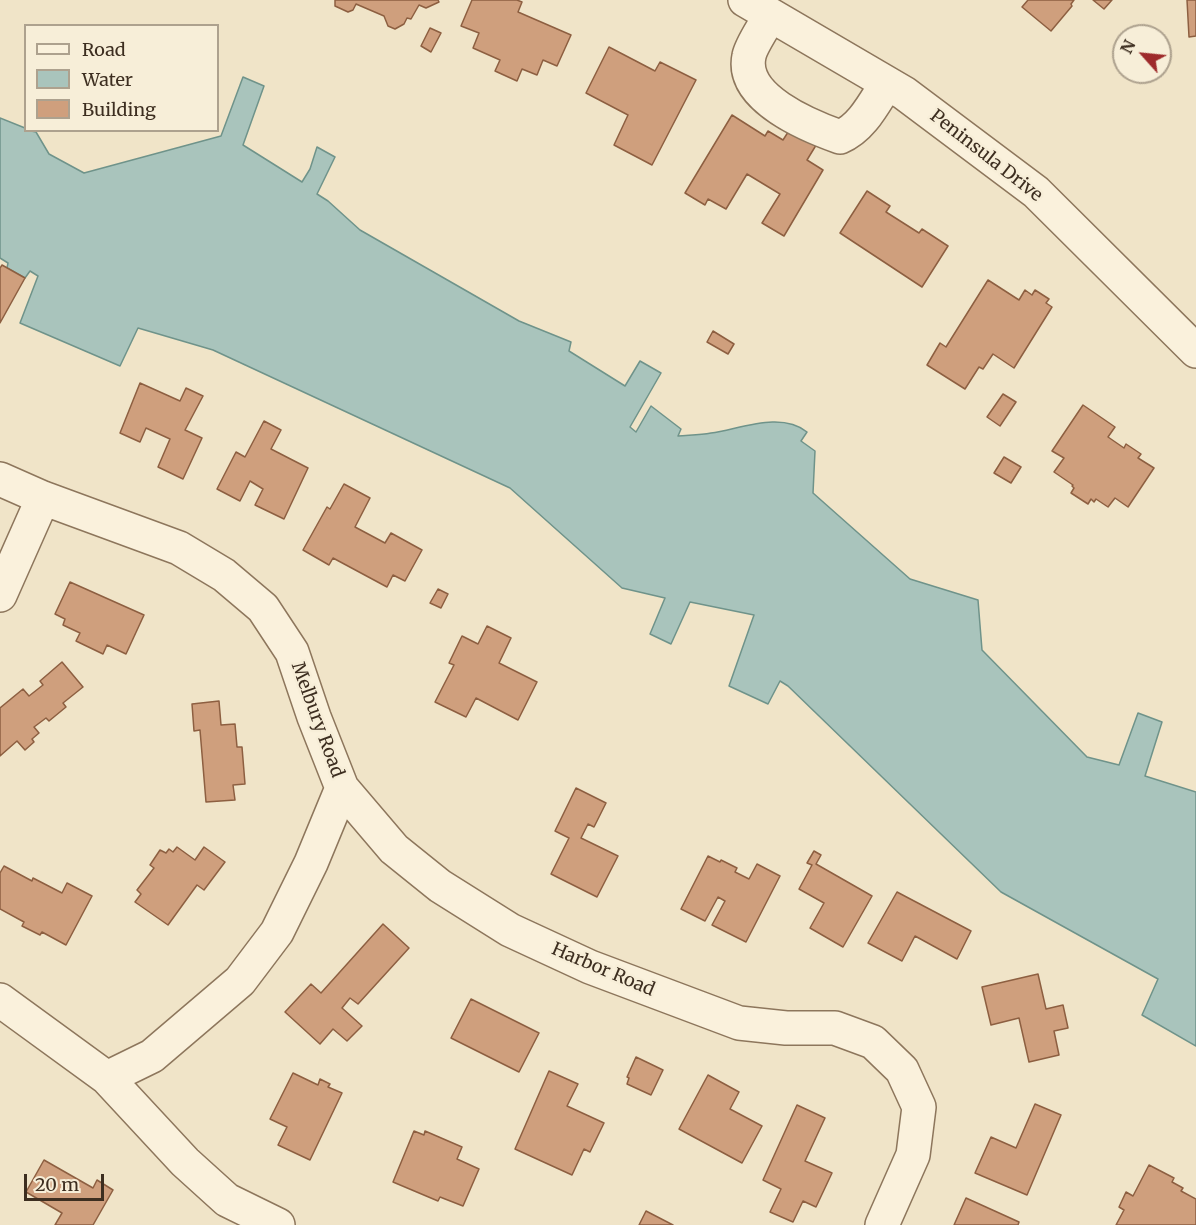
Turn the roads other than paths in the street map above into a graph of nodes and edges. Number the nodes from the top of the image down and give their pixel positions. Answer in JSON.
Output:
{"nodes":[{"id":1,"x":758,"y":7,"type":"edge"},
{"id":2,"x":887,"y":83,"type":"junction"},
{"id":3,"x":1196,"y":351,"type":"edge"},
{"id":4,"x":0,"y":479,"type":"edge"},
{"id":5,"x":43,"y":498,"type":"junction"},
{"id":6,"x":0,"y":595,"type":"edge"},
{"id":7,"x":342,"y":788,"type":"junction"},
{"id":8,"x":0,"y":1000,"type":"edge"},
{"id":9,"x":107,"y":1078,"type":"junction"},
{"id":10,"x":278,"y":1225,"type":"edge"},
{"id":11,"x":882,"y":1225,"type":"edge"}],
"edges":[{"from":1,"to":2,"type":"street","name":"Peninsula Drive"},
{"from":1,"to":2,"type":"street"},
{"from":2,"to":3,"type":"street","name":"Peninsula Drive"},
{"from":4,"to":5,"type":"street","name":"Melbury Road"},
{"from":5,"to":6,"type":"street"},
{"from":5,"to":7,"type":"street","name":"Melbury Road"},
{"from":7,"to":9,"type":"street","name":"Melbury Road"},
{"from":7,"to":11,"type":"street","name":"Harbor Road"},
{"from":8,"to":9,"type":"street"},
{"from":9,"to":10,"type":"street"}]}
